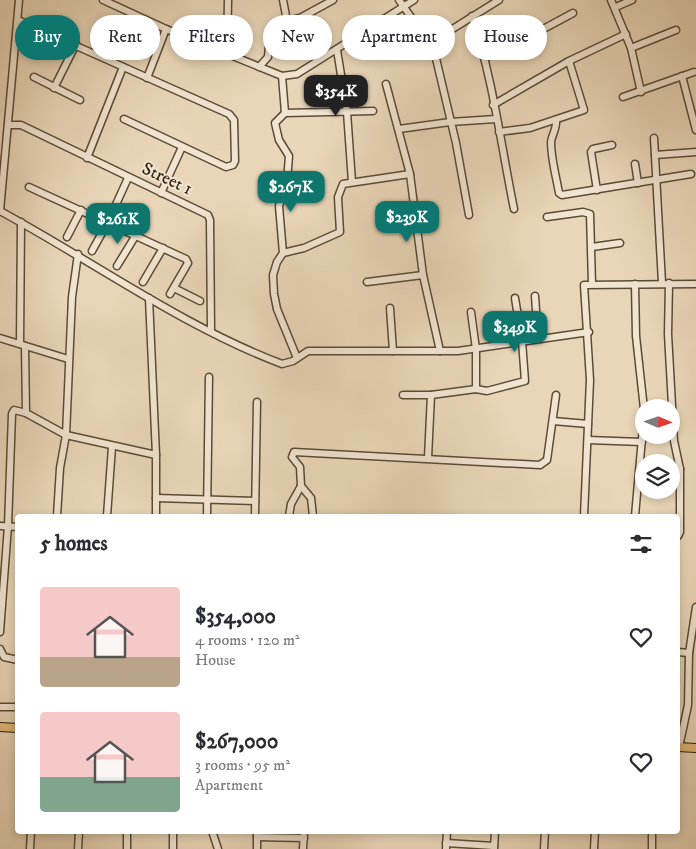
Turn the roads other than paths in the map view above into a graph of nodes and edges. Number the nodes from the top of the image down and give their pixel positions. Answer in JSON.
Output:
{"nodes":[{"id":1,"x":19,"y":0,"type":"edge"},
{"id":2,"x":103,"y":0,"type":"edge"},
{"id":3,"x":228,"y":0,"type":"edge"},
{"id":4,"x":283,"y":0,"type":"edge"},
{"id":5,"x":399,"y":0,"type":"edge"},
{"id":6,"x":414,"y":0,"type":"edge"},
{"id":7,"x":499,"y":0,"type":"edge"},
{"id":8,"x":611,"y":0,"type":"edge"},
{"id":9,"x":632,"y":0,"type":"edge"},
{"id":10,"x":330,"y":1,"type":"edge"},
{"id":11,"x":404,"y":7,"type":"junction"},
{"id":12,"x":616,"y":7,"type":"junction"},
{"id":13,"x":573,"y":13,"type":"dead end"},
{"id":14,"x":18,"y":15,"type":"edge"},
{"id":15,"x":228,"y":15,"type":"edge"},
{"id":16,"x":286,"y":15,"type":"edge"},
{"id":17,"x":305,"y":15,"type":"edge"},
{"id":18,"x":410,"y":15,"type":"edge"},
{"id":19,"x":474,"y":15,"type":"edge"},
{"id":20,"x":547,"y":27,"type":"edge"},
{"id":21,"x":166,"y":29,"type":"junction"},
{"id":22,"x":676,"y":30,"type":"dead end"},
{"id":23,"x":170,"y":31,"type":"edge"},
{"id":24,"x":626,"y":34,"type":"junction"},
{"id":25,"x":80,"y":46,"type":"edge"},
{"id":26,"x":631,"y":48,"type":"junction"},
{"id":27,"x":337,"y":50,"type":"junction"},
{"id":28,"x":15,"y":52,"type":"edge"},
{"id":29,"x":68,"y":60,"type":"edge"},
{"id":30,"x":242,"y":60,"type":"edge"},
{"id":31,"x":265,"y":60,"type":"edge"},
{"id":32,"x":436,"y":60,"type":"edge"},
{"id":33,"x":486,"y":60,"type":"edge"},
{"id":34,"x":569,"y":61,"type":"junction"},
{"id":35,"x":123,"y":67,"type":"junction"},
{"id":36,"x":259,"y":67,"type":"junction"},
{"id":37,"x":694,"y":72,"type":"dead end"},
{"id":38,"x":282,"y":76,"type":"junction"},
{"id":39,"x":682,"y":76,"type":"junction"},
{"id":40,"x":34,"y":77,"type":"dead end"},
{"id":41,"x":147,"y":78,"type":"junction"},
{"id":42,"x":386,"y":84,"type":"dead end"},
{"id":43,"x":54,"y":88,"type":"junction"},
{"id":44,"x":641,"y":92,"type":"junction"},
{"id":45,"x":623,"y":97,"type":"dead end"},
{"id":46,"x":80,"y":100,"type":"dead end"},
{"id":47,"x":493,"y":105,"type":"junction"},
{"id":48,"x":373,"y":111,"type":"dead end"},
{"id":49,"x":347,"y":112,"type":"junction"},
{"id":50,"x":285,"y":113,"type":"junction"},
{"id":51,"x":124,"y":119,"type":"dead end"},
{"id":52,"x":496,"y":119,"type":"junction"},
{"id":53,"x":556,"y":120,"type":"junction"},
{"id":54,"x":450,"y":122,"type":"junction"},
{"id":55,"x":8,"y":125,"type":"junction"},
{"id":56,"x":399,"y":129,"type":"junction"},
{"id":57,"x":696,"y":130,"type":"edge"},
{"id":58,"x":499,"y":132,"type":"junction"},
{"id":59,"x":654,"y":138,"type":"dead end"},
{"id":60,"x":612,"y":145,"type":"dead end"},
{"id":61,"x":182,"y":147,"type":"junction"},
{"id":62,"x":696,"y":152,"type":"edge"},
{"id":63,"x":655,"y":155,"type":"junction"},
{"id":64,"x":87,"y":158,"type":"junction"},
{"id":65,"x":635,"y":164,"type":"dead end"},
{"id":66,"x":410,"y":174,"type":"junction"},
{"id":67,"x":691,"y":174,"type":"dead end"},
{"id":68,"x":128,"y":178,"type":"junction"},
{"id":69,"x":657,"y":179,"type":"junction"},
{"id":70,"x":352,"y":182,"type":"junction"},
{"id":71,"x":638,"y":183,"type":"junction"},
{"id":72,"x":29,"y":187,"type":"dead end"},
{"id":73,"x":597,"y":190,"type":"junction"},
{"id":74,"x":161,"y":193,"type":"junction"},
{"id":75,"x":514,"y":209,"type":"dead end"},
{"id":76,"x":81,"y":210,"type":"junction"},
{"id":77,"x":0,"y":211,"type":"edge"},
{"id":78,"x":469,"y":215,"type":"dead end"},
{"id":79,"x":547,"y":217,"type":"dead end"},
{"id":80,"x":21,"y":222,"type":"junction"},
{"id":81,"x":108,"y":222,"type":"junction"},
{"id":82,"x":136,"y":235,"type":"junction"},
{"id":83,"x":67,"y":237,"type":"dead end"},
{"id":84,"x":620,"y":243,"type":"dead end"},
{"id":85,"x":592,"y":247,"type":"junction"},
{"id":86,"x":163,"y":248,"type":"junction"},
{"id":87,"x":92,"y":251,"type":"dead end"},
{"id":88,"x":283,"y":253,"type":"junction"},
{"id":89,"x":78,"y":254,"type":"junction"},
{"id":90,"x":117,"y":266,"type":"dead end"},
{"id":91,"x":423,"y":274,"type":"junction"},
{"id":92,"x":143,"y":282,"type":"dead end"},
{"id":93,"x":367,"y":282,"type":"dead end"},
{"id":94,"x":662,"y":283,"type":"junction"},
{"id":95,"x":669,"y":283,"type":"junction"},
{"id":96,"x":592,"y":284,"type":"junction"},
{"id":97,"x":635,"y":284,"type":"junction"},
{"id":98,"x":696,"y":284,"type":"edge"},
{"id":99,"x":534,"y":296,"type":"dead end"},
{"id":100,"x":149,"y":298,"type":"junction"},
{"id":101,"x":515,"y":298,"type":"dead end"},
{"id":102,"x":200,"y":301,"type":"dead end"},
{"id":103,"x":390,"y":308,"type":"dead end"},
{"id":104,"x":471,"y":312,"type":"dead end"},
{"id":105,"x":211,"y":331,"type":"junction"},
{"id":106,"x":589,"y":332,"type":"junction"},
{"id":107,"x":0,"y":338,"type":"edge"},
{"id":108,"x":538,"y":338,"type":"junction"},
{"id":109,"x":522,"y":341,"type":"junction"},
{"id":110,"x":22,"y":345,"type":"junction"},
{"id":111,"x":476,"y":349,"type":"junction"},
{"id":112,"x":393,"y":351,"type":"junction"},
{"id":113,"x":440,"y":351,"type":"junction"},
{"id":114,"x":68,"y":358,"type":"junction"},
{"id":115,"x":297,"y":358,"type":"junction"},
{"id":116,"x":209,"y":377,"type":"dead end"},
{"id":117,"x":476,"y":389,"type":"junction"},
{"id":118,"x":403,"y":395,"type":"dead end"},
{"id":119,"x":431,"y":395,"type":"junction"},
{"id":120,"x":556,"y":395,"type":"dead end"},
{"id":121,"x":643,"y":399,"type":"edge"},
{"id":122,"x":257,"y":402,"type":"dead end"},
{"id":123,"x":26,"y":413,"type":"junction"},
{"id":124,"x":553,"y":421,"type":"junction"},
{"id":125,"x":588,"y":424,"type":"junction"},
{"id":126,"x":66,"y":436,"type":"junction"},
{"id":127,"x":588,"y":440,"type":"junction"},
{"id":128,"x":635,"y":442,"type":"edge"},
{"id":129,"x":112,"y":446,"type":"junction"},
{"id":130,"x":677,"y":454,"type":"edge"},
{"id":131,"x":156,"y":456,"type":"junction"},
{"id":132,"x":428,"y":458,"type":"junction"},
{"id":133,"x":301,"y":486,"type":"junction"},
{"id":134,"x":156,"y":498,"type":"junction"},
{"id":135,"x":208,"y":498,"type":"junction"},
{"id":136,"x":637,"y":499,"type":"edge"},
{"id":137,"x":680,"y":499,"type":"edge"},
{"id":138,"x":255,"y":501,"type":"junction"},
{"id":139,"x":57,"y":514,"type":"edge"},
{"id":140,"x":107,"y":514,"type":"edge"},
{"id":141,"x":156,"y":514,"type":"edge"},
{"id":142,"x":207,"y":514,"type":"edge"},
{"id":143,"x":255,"y":514,"type":"edge"},
{"id":144,"x":289,"y":514,"type":"edge"},
{"id":145,"x":312,"y":514,"type":"edge"},
{"id":146,"x":584,"y":514,"type":"edge"},
{"id":147,"x":635,"y":514,"type":"edge"},
{"id":148,"x":680,"y":514,"type":"edge"},
{"id":149,"x":680,"y":514,"type":"edge"},
{"id":150,"x":0,"y":526,"type":"edge"},
{"id":151,"x":8,"y":526,"type":"junction"},
{"id":152,"x":15,"y":527,"type":"edge"},
{"id":153,"x":680,"y":532,"type":"edge"},
{"id":154,"x":696,"y":607,"type":"edge"},
{"id":155,"x":0,"y":632,"type":"edge"},
{"id":156,"x":0,"y":649,"type":"edge"},
{"id":157,"x":680,"y":652,"type":"edge"},
{"id":158,"x":689,"y":653,"type":"junction"},
{"id":159,"x":15,"y":660,"type":"edge"},
{"id":160,"x":0,"y":706,"type":"edge"},
{"id":161,"x":15,"y":707,"type":"edge"},
{"id":162,"x":0,"y":727,"type":"edge"},
{"id":163,"x":15,"y":728,"type":"edge"},
{"id":164,"x":680,"y":739,"type":"edge"},
{"id":165,"x":680,"y":747,"type":"edge"},
{"id":166,"x":696,"y":748,"type":"edge"},
{"id":167,"x":31,"y":834,"type":"edge"},
{"id":168,"x":79,"y":834,"type":"edge"},
{"id":169,"x":127,"y":834,"type":"edge"},
{"id":170,"x":174,"y":834,"type":"edge"},
{"id":171,"x":213,"y":834,"type":"edge"},
{"id":172,"x":257,"y":834,"type":"edge"},
{"id":173,"x":495,"y":834,"type":"edge"},
{"id":174,"x":545,"y":834,"type":"edge"},
{"id":175,"x":596,"y":834,"type":"edge"},
{"id":176,"x":652,"y":834,"type":"edge"},
{"id":177,"x":304,"y":835,"type":"edge"},
{"id":178,"x":446,"y":846,"type":"edge"},
{"id":179,"x":494,"y":847,"type":"edge"},
{"id":180,"x":30,"y":849,"type":"edge"},
{"id":181,"x":78,"y":849,"type":"edge"},
{"id":182,"x":127,"y":849,"type":"edge"},
{"id":183,"x":173,"y":849,"type":"edge"},
{"id":184,"x":218,"y":849,"type":"edge"},
{"id":185,"x":257,"y":849,"type":"edge"},
{"id":186,"x":303,"y":849,"type":"edge"},
{"id":187,"x":544,"y":849,"type":"edge"},
{"id":188,"x":594,"y":849,"type":"edge"},
{"id":189,"x":652,"y":849,"type":"edge"}],
"edges":[{"from":1,"to":14,"type":"street"},
{"from":2,"to":21,"type":"street"},
{"from":3,"to":15,"type":"street"},
{"from":4,"to":16,"type":"street"},
{"from":5,"to":11,"type":"street"},
{"from":6,"to":11,"type":"street"},
{"from":7,"to":19,"type":"street"},
{"from":8,"to":12,"type":"street"},
{"from":9,"to":12,"type":"street"},
{"from":10,"to":17,"type":"street"},
{"from":11,"to":18,"type":"street"},
{"from":11,"to":27,"type":"street"},
{"from":12,"to":24,"type":"street"},
{"from":13,"to":20,"type":"street"},
{"from":21,"to":23,"type":"street"},
{"from":21,"to":41,"type":"street"},
{"from":22,"to":26,"type":"street"},
{"from":24,"to":26,"type":"street"},
{"from":24,"to":34,"type":"street"},
{"from":25,"to":35,"type":"street"},
{"from":26,"to":44,"type":"street"},
{"from":27,"to":38,"type":"street"},
{"from":27,"to":49,"type":"street"},
{"from":28,"to":55,"type":"street"},
{"from":29,"to":43,"type":"street"},
{"from":30,"to":36,"type":"street"},
{"from":31,"to":36,"type":"street"},
{"from":32,"to":54,"type":"street"},
{"from":33,"to":47,"type":"street"},
{"from":34,"to":47,"type":"street"},
{"from":34,"to":53,"type":"street"},
{"from":35,"to":41,"type":"street"},
{"from":35,"to":64,"type":"street"},
{"from":36,"to":38,"type":"street"},
{"from":37,"to":39,"type":"street"},
{"from":38,"to":50,"type":"street"},
{"from":39,"to":44,"type":"street"},
{"from":39,"to":57,"type":"street"},
{"from":40,"to":43,"type":"street"},
{"from":41,"to":61,"type":"street"},
{"from":42,"to":56,"type":"street"},
{"from":43,"to":46,"type":"street"},
{"from":44,"to":45,"type":"street"},
{"from":47,"to":52,"type":"street"},
{"from":48,"to":49,"type":"street"},
{"from":49,"to":50,"type":"street"},
{"from":49,"to":70,"type":"street"},
{"from":50,"to":88,"type":"street"},
{"from":51,"to":61,"type":"street"},
{"from":52,"to":54,"type":"street"},
{"from":52,"to":58,"type":"street"},
{"from":53,"to":58,"type":"street"},
{"from":53,"to":73,"type":"street"},
{"from":54,"to":56,"type":"street"},
{"from":54,"to":78,"type":"street"},
{"from":55,"to":64,"type":"street","name":"Street 1"},
{"from":55,"to":77,"type":"street"},
{"from":56,"to":66,"type":"street"},
{"from":58,"to":75,"type":"street"},
{"from":59,"to":63,"type":"street"},
{"from":60,"to":73,"type":"street"},
{"from":61,"to":74,"type":"street"},
{"from":62,"to":63,"type":"street"},
{"from":63,"to":69,"type":"street"},
{"from":64,"to":68,"type":"street","name":"Street 1"},
{"from":65,"to":71,"type":"street"},
{"from":66,"to":70,"type":"street"},
{"from":66,"to":91,"type":"street"},
{"from":67,"to":69,"type":"street"},
{"from":68,"to":74,"type":"street","name":"Street 1"},
{"from":68,"to":81,"type":"street"},
{"from":69,"to":71,"type":"street"},
{"from":69,"to":94,"type":"street"},
{"from":70,"to":88,"type":"street"},
{"from":71,"to":73,"type":"street"},
{"from":72,"to":76,"type":"street"},
{"from":74,"to":105,"type":"street","name":"Street 1"},
{"from":76,"to":81,"type":"street"},
{"from":76,"to":83,"type":"street"},
{"from":77,"to":80,"type":"street"},
{"from":79,"to":85,"type":"street"},
{"from":80,"to":89,"type":"street"},
{"from":80,"to":110,"type":"street"},
{"from":81,"to":82,"type":"street"},
{"from":81,"to":87,"type":"street"},
{"from":82,"to":86,"type":"street"},
{"from":82,"to":90,"type":"street"},
{"from":84,"to":85,"type":"street"},
{"from":85,"to":96,"type":"street"},
{"from":86,"to":92,"type":"street"},
{"from":86,"to":102,"type":"street"},
{"from":88,"to":115,"type":"street"},
{"from":89,"to":100,"type":"street"},
{"from":89,"to":114,"type":"street"},
{"from":91,"to":93,"type":"street"},
{"from":91,"to":113,"type":"street"},
{"from":94,"to":95,"type":"street"},
{"from":94,"to":97,"type":"street"},
{"from":95,"to":98,"type":"street"},
{"from":95,"to":130,"type":"street"},
{"from":96,"to":97,"type":"street"},
{"from":96,"to":106,"type":"street"},
{"from":97,"to":121,"type":"street"},
{"from":99,"to":108,"type":"street"},
{"from":100,"to":105,"type":"street"},
{"from":100,"to":131,"type":"street"},
{"from":101,"to":109,"type":"street"},
{"from":103,"to":112,"type":"street"},
{"from":104,"to":111,"type":"street"},
{"from":105,"to":115,"type":"street"},
{"from":106,"to":108,"type":"street"},
{"from":106,"to":125,"type":"street"},
{"from":107,"to":110,"type":"street"},
{"from":108,"to":109,"type":"street"},
{"from":109,"to":111,"type":"street"},
{"from":109,"to":117,"type":"street"},
{"from":110,"to":114,"type":"street"},
{"from":110,"to":123,"type":"street"},
{"from":111,"to":113,"type":"street"},
{"from":111,"to":117,"type":"street"},
{"from":112,"to":113,"type":"street"},
{"from":112,"to":115,"type":"street"},
{"from":114,"to":126,"type":"street"},
{"from":116,"to":135,"type":"street"},
{"from":117,"to":119,"type":"street"},
{"from":118,"to":119,"type":"street"},
{"from":119,"to":132,"type":"street"},
{"from":120,"to":124,"type":"street"},
{"from":122,"to":138,"type":"street"},
{"from":123,"to":126,"type":"street"},
{"from":123,"to":151,"type":"street"},
{"from":124,"to":125,"type":"street"},
{"from":124,"to":132,"type":"street"},
{"from":125,"to":127,"type":"street"},
{"from":126,"to":129,"type":"street"},
{"from":126,"to":139,"type":"street"},
{"from":127,"to":128,"type":"street"},
{"from":127,"to":146,"type":"street"},
{"from":129,"to":131,"type":"street"},
{"from":129,"to":140,"type":"street"},
{"from":131,"to":134,"type":"street"},
{"from":132,"to":133,"type":"street"},
{"from":133,"to":144,"type":"street"},
{"from":133,"to":145,"type":"street"},
{"from":134,"to":135,"type":"street"},
{"from":134,"to":141,"type":"street"},
{"from":135,"to":138,"type":"street"},
{"from":135,"to":142,"type":"street"},
{"from":136,"to":147,"type":"street"},
{"from":137,"to":148,"type":"street"},
{"from":138,"to":143,"type":"street"},
{"from":149,"to":153,"type":"street"},
{"from":150,"to":151,"type":"street"},
{"from":151,"to":152,"type":"street"},
{"from":151,"to":155,"type":"street"},
{"from":154,"to":158,"type":"street"},
{"from":156,"to":159,"type":"street"},
{"from":157,"to":158,"type":"street"},
{"from":158,"to":164,"type":"street"},
{"from":160,"to":161,"type":"street"},
{"from":162,"to":163,"type":"main road"},
{"from":165,"to":166,"type":"main road"},
{"from":167,"to":180,"type":"street"},
{"from":168,"to":181,"type":"street"},
{"from":169,"to":182,"type":"street"},
{"from":170,"to":183,"type":"street"},
{"from":171,"to":184,"type":"street"},
{"from":172,"to":177,"type":"street"},
{"from":172,"to":185,"type":"street"},
{"from":173,"to":179,"type":"street"},
{"from":174,"to":187,"type":"street"},
{"from":175,"to":188,"type":"street"},
{"from":176,"to":189,"type":"street"},
{"from":177,"to":186,"type":"street"},
{"from":178,"to":179,"type":"street"}]}
